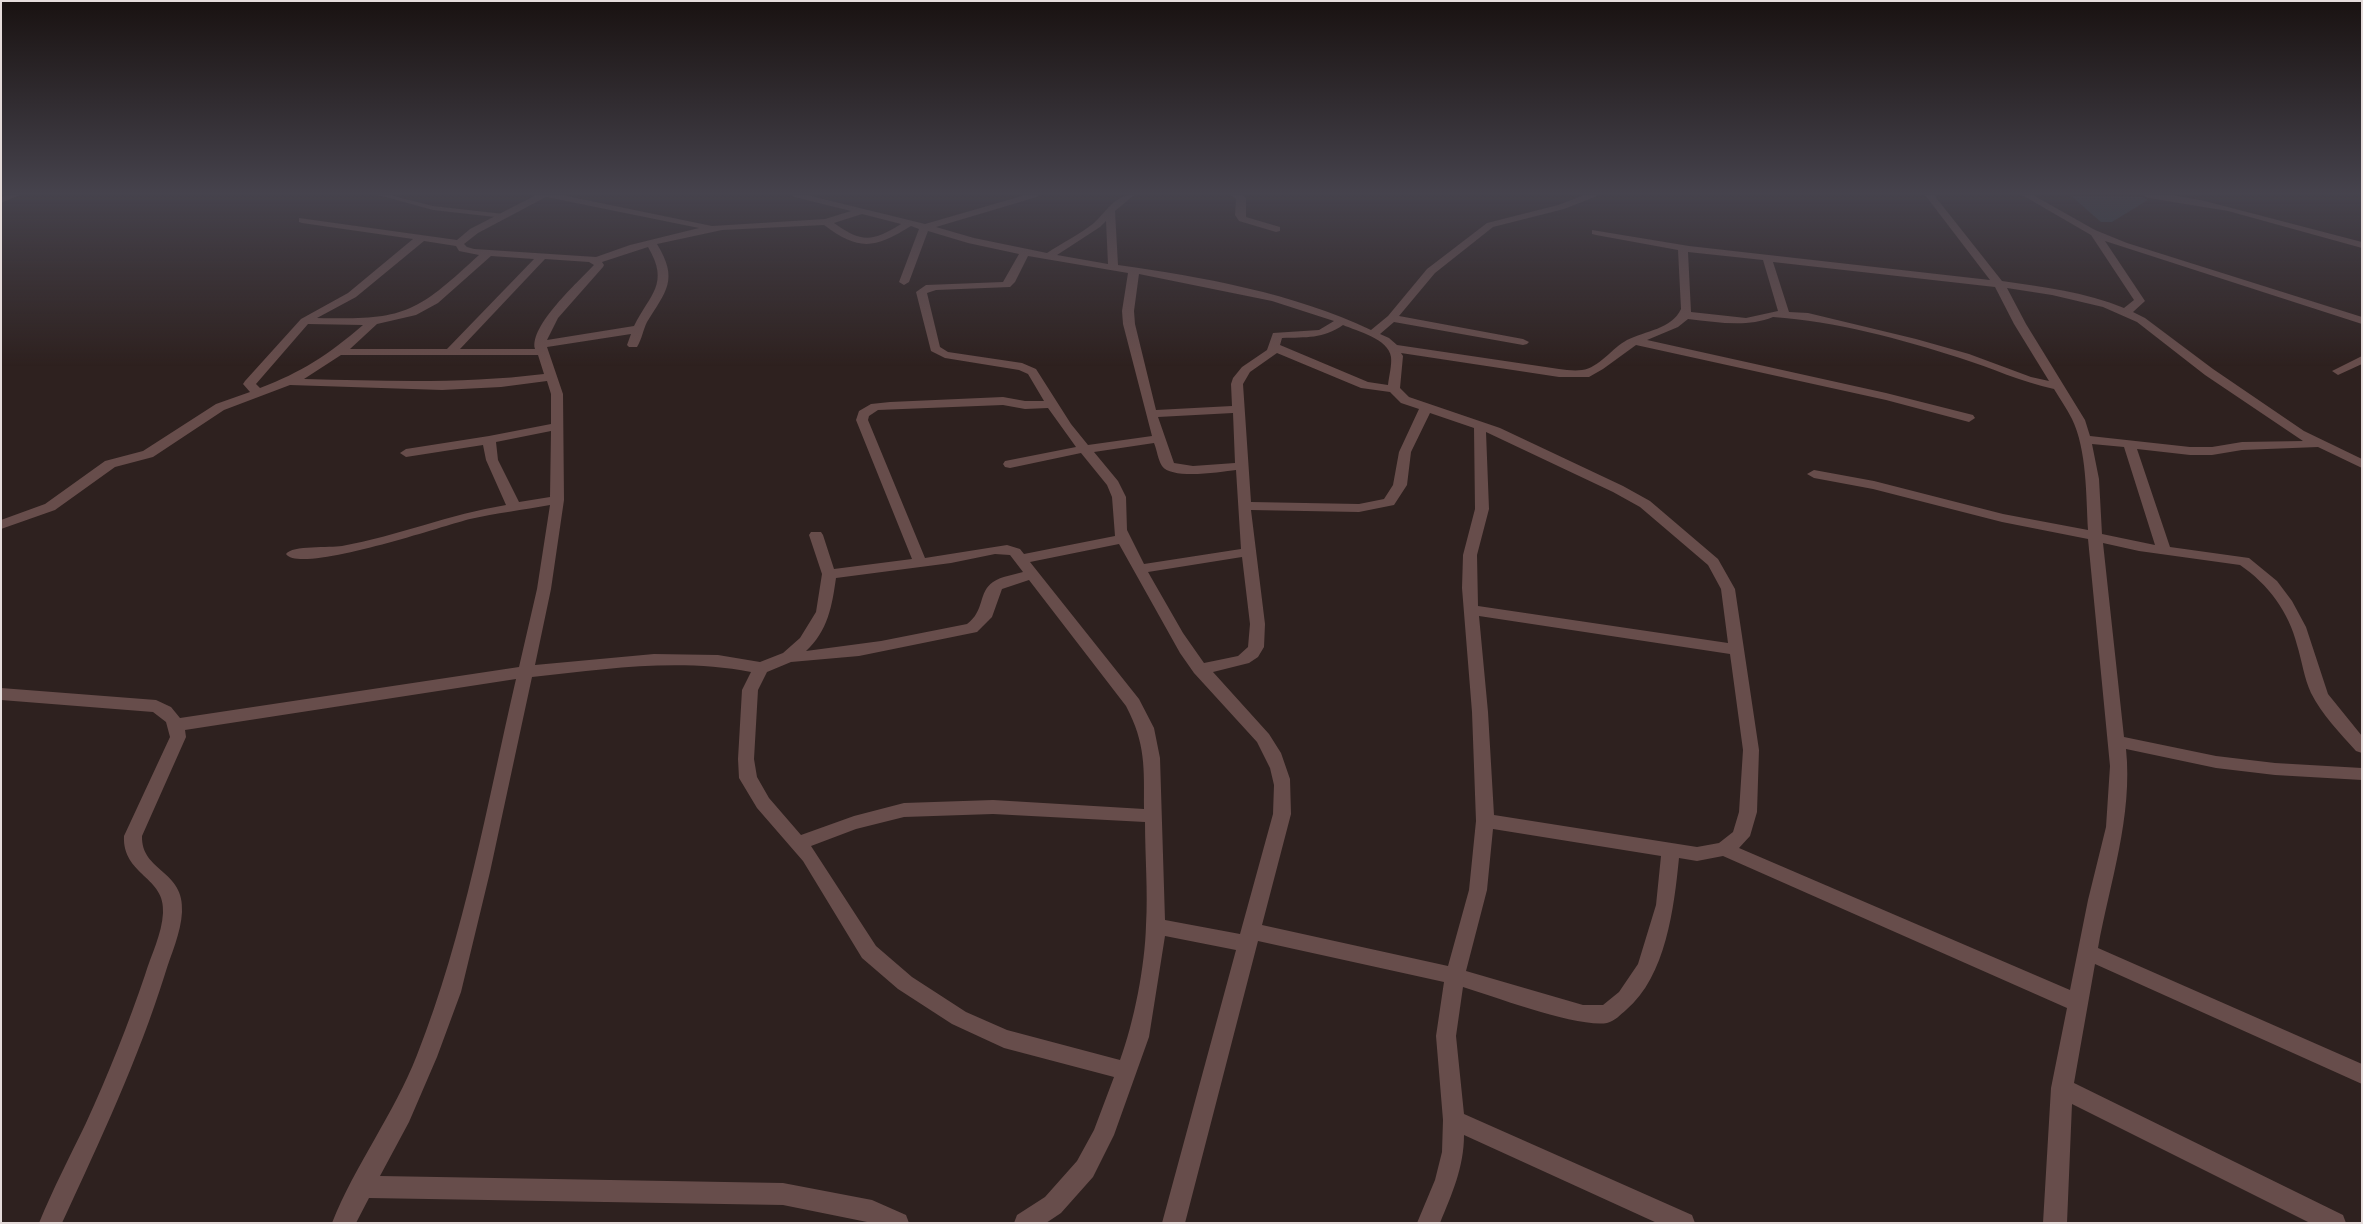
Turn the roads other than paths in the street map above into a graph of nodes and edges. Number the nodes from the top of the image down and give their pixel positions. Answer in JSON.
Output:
{"nodes":[{"id":1,"x":404,"y":252,"type":"edge"},
{"id":2,"x":478,"y":252,"type":"edge"},
{"id":3,"x":622,"y":252,"type":"edge"},
{"id":4,"x":658,"y":252,"type":"edge"},
{"id":5,"x":915,"y":252,"type":"edge"},
{"id":6,"x":1025,"y":252,"type":"joint"},
{"id":7,"x":1055,"y":252,"type":"edge"},
{"id":8,"x":1112,"y":252,"type":"edge"},
{"id":9,"x":1456,"y":252,"type":"edge"},
{"id":10,"x":1683,"y":252,"type":"edge"},
{"id":11,"x":1718,"y":252,"type":"edge"},
{"id":12,"x":1974,"y":252,"type":"edge"},
{"id":13,"x":2107,"y":252,"type":"edge"},
{"id":14,"x":2145,"y":252,"type":"edge"},
{"id":15,"x":487,"y":254,"type":"junction"},
{"id":16,"x":1048,"y":257,"type":"junction"},
{"id":17,"x":541,"y":258,"type":"junction"},
{"id":18,"x":1767,"y":258,"type":"junction"},
{"id":19,"x":596,"y":261,"type":"junction"},
{"id":20,"x":1113,"y":268,"type":"junction"},
{"id":21,"x":1134,"y":270,"type":"junction"},
{"id":22,"x":904,"y":282,"type":"dead end"},
{"id":23,"x":1999,"y":284,"type":"junction"},
{"id":24,"x":2126,"y":312,"type":"junction"},
{"id":25,"x":1784,"y":313,"type":"junction"},
{"id":26,"x":1684,"y":315,"type":"junction"},
{"id":27,"x":1392,"y":318,"type":"junction"},
{"id":28,"x":1343,"y":320,"type":"junction"},
{"id":29,"x":305,"y":321,"type":"junction"},
{"id":30,"x":374,"y":321,"type":"junction"},
{"id":31,"x":2362,"y":321,"type":"edge"},
{"id":32,"x":639,"y":329,"type":"junction"},
{"id":33,"x":1373,"y":334,"type":"junction"},
{"id":34,"x":1636,"y":341,"type":"junction"},
{"id":35,"x":1523,"y":342,"type":"dead end"},
{"id":36,"x":633,"y":345,"type":"dead end"},
{"id":37,"x":1274,"y":347,"type":"junction"},
{"id":38,"x":1393,"y":348,"type":"junction"},
{"id":39,"x":541,"y":349,"type":"junction"},
{"id":40,"x":338,"y":352,"type":"junction"},
{"id":41,"x":450,"y":352,"type":"junction"},
{"id":42,"x":2362,"y":359,"type":"edge"},
{"id":43,"x":2338,"y":371,"type":"dead end"},
{"id":44,"x":550,"y":376,"type":"junction"},
{"id":45,"x":288,"y":382,"type":"junction"},
{"id":46,"x":2060,"y":387,"type":"junction"},
{"id":47,"x":1394,"y":389,"type":"junction"},
{"id":48,"x":258,"y":392,"type":"junction"},
{"id":49,"x":1052,"y":404,"type":"junction"},
{"id":50,"x":1426,"y":408,"type":"junction"},
{"id":51,"x":1239,"y":409,"type":"junction"},
{"id":52,"x":1151,"y":414,"type":"junction"},
{"id":53,"x":1969,"y":418,"type":"dead end"},
{"id":54,"x":557,"y":426,"type":"junction"},
{"id":55,"x":1480,"y":426,"type":"junction"},
{"id":56,"x":1159,"y":439,"type":"junction"},
{"id":57,"x":2086,"y":439,"type":"junction"},
{"id":58,"x":489,"y":440,"type":"junction"},
{"id":59,"x":2129,"y":444,"type":"junction"},
{"id":60,"x":2320,"y":444,"type":"junction"},
{"id":61,"x":1084,"y":449,"type":"junction"},
{"id":62,"x":406,"y":453,"type":"dead end"},
{"id":63,"x":1010,"y":464,"type":"dead end"},
{"id":64,"x":2362,"y":464,"type":"edge"},
{"id":65,"x":1242,"y":466,"type":"junction"},
{"id":66,"x":1814,"y":474,"type":"dead end"},
{"id":67,"x":557,"y":500,"type":"junction"},
{"id":68,"x":514,"y":506,"type":"junction"},
{"id":69,"x":1245,"y":506,"type":"junction"},
{"id":70,"x":1,"y":524,"type":"edge"},
{"id":71,"x":816,"y":535,"type":"dead end"},
{"id":72,"x":2095,"y":536,"type":"junction"},
{"id":73,"x":1123,"y":539,"type":"junction"},
{"id":74,"x":2164,"y":550,"type":"junction"},
{"id":75,"x":1248,"y":552,"type":"junction"},
{"id":76,"x":293,"y":554,"type":"dead end"},
{"id":77,"x":1020,"y":559,"type":"junction"},
{"id":78,"x":920,"y":562,"type":"junction"},
{"id":79,"x":1140,"y":569,"type":"junction"},
{"id":80,"x":829,"y":574,"type":"junction"},
{"id":81,"x":1031,"y":574,"type":"junction"},
{"id":82,"x":1472,"y":610,"type":"junction"},
{"id":83,"x":1737,"y":650,"type":"junction"},
{"id":84,"x":789,"y":657,"type":"junction"},
{"id":85,"x":761,"y":668,"type":"junction"},
{"id":86,"x":1200,"y":669,"type":"junction"},
{"id":87,"x":524,"y":672,"type":"junction"},
{"id":88,"x":1,"y":694,"type":"edge"},
{"id":89,"x":176,"y":725,"type":"junction"},
{"id":90,"x":2116,"y":741,"type":"junction"},
{"id":91,"x":2362,"y":747,"type":"edge"},
{"id":92,"x":2362,"y":774,"type":"edge"},
{"id":93,"x":1153,"y":816,"type":"junction"},
{"id":94,"x":1486,"y":821,"type":"junction"},
{"id":95,"x":798,"y":843,"type":"junction"},
{"id":96,"x":1724,"y":849,"type":"junction"},
{"id":97,"x":1671,"y":850,"type":"junction"},
{"id":98,"x":1156,"y":926,"type":"junction"},
{"id":99,"x":1249,"y":938,"type":"junction"},
{"id":100,"x":2087,"y":952,"type":"junction"},
{"id":101,"x":1455,"y":976,"type":"junction"},
{"id":102,"x":2078,"y":1003,"type":"junction"},
{"id":103,"x":1127,"y":1071,"type":"junction"},
{"id":104,"x":2362,"y":1074,"type":"edge"},
{"id":105,"x":2062,"y":1088,"type":"junction"},
{"id":106,"x":1454,"y":1120,"type":"junction"},
{"id":107,"x":362,"y":1187,"type":"junction"},
{"id":108,"x":50,"y":1223,"type":"edge"},
{"id":109,"x":343,"y":1223,"type":"edge"},
{"id":110,"x":898,"y":1223,"type":"edge"},
{"id":111,"x":1025,"y":1223,"type":"edge"},
{"id":112,"x":1173,"y":1223,"type":"edge"},
{"id":113,"x":1428,"y":1223,"type":"edge"},
{"id":114,"x":1684,"y":1223,"type":"edge"},
{"id":115,"x":2056,"y":1223,"type":"edge"},
{"id":116,"x":2335,"y":1223,"type":"edge"}],
"edges":[{"from":1,"to":29,"type":"street"},
{"from":2,"to":15,"type":"street"},
{"from":3,"to":19,"type":"street"},
{"from":4,"to":32,"type":"street"},
{"from":5,"to":22,"type":"street"},
{"from":6,"to":16,"type":"street"},
{"from":6,"to":49,"type":"street"},
{"from":7,"to":16,"type":"street"},
{"from":8,"to":20,"type":"street"},
{"from":9,"to":27,"type":"street"},
{"from":10,"to":26,"type":"street"},
{"from":11,"to":18,"type":"street"},
{"from":12,"to":23,"type":"street"},
{"from":13,"to":24,"type":"street"},
{"from":14,"to":31,"type":"street"},
{"from":15,"to":17,"type":"street"},
{"from":15,"to":30,"type":"street"},
{"from":16,"to":20,"type":"street"},
{"from":17,"to":19,"type":"street"},
{"from":17,"to":41,"type":"street"},
{"from":18,"to":23,"type":"street"},
{"from":18,"to":25,"type":"street"},
{"from":19,"to":39,"type":"street"},
{"from":20,"to":21,"type":"street"},
{"from":21,"to":28,"type":"street"},
{"from":21,"to":52,"type":"street"},
{"from":23,"to":24,"type":"street"},
{"from":23,"to":46,"type":"street"},
{"from":24,"to":60,"type":"street"},
{"from":25,"to":26,"type":"street"},
{"from":25,"to":46,"type":"street"},
{"from":26,"to":34,"type":"street"},
{"from":27,"to":33,"type":"street"},
{"from":27,"to":35,"type":"street"},
{"from":28,"to":33,"type":"street"},
{"from":28,"to":37,"type":"street"},
{"from":29,"to":30,"type":"street"},
{"from":29,"to":48,"type":"street"},
{"from":30,"to":40,"type":"street"},
{"from":32,"to":36,"type":"street"},
{"from":32,"to":39,"type":"street"},
{"from":33,"to":38,"type":"street"},
{"from":34,"to":38,"type":"street"},
{"from":34,"to":53,"type":"street"},
{"from":37,"to":47,"type":"street"},
{"from":37,"to":51,"type":"street"},
{"from":38,"to":47,"type":"street"},
{"from":39,"to":41,"type":"street"},
{"from":39,"to":44,"type":"street"},
{"from":40,"to":41,"type":"street"},
{"from":40,"to":45,"type":"street"},
{"from":42,"to":43,"type":"street"},
{"from":44,"to":45,"type":"street"},
{"from":44,"to":54,"type":"street"},
{"from":45,"to":48,"type":"street"},
{"from":46,"to":57,"type":"street"},
{"from":47,"to":50,"type":"street"},
{"from":48,"to":70,"type":"street"},
{"from":49,"to":61,"type":"street"},
{"from":49,"to":78,"type":"street"},
{"from":50,"to":55,"type":"street"},
{"from":50,"to":69,"type":"street"},
{"from":51,"to":52,"type":"street"},
{"from":51,"to":65,"type":"street"},
{"from":52,"to":56,"type":"street"},
{"from":54,"to":58,"type":"street"},
{"from":54,"to":67,"type":"street"},
{"from":55,"to":82,"type":"street"},
{"from":55,"to":83,"type":"street"},
{"from":56,"to":61,"type":"street"},
{"from":56,"to":65,"type":"street"},
{"from":57,"to":59,"type":"street"},
{"from":57,"to":72,"type":"street"},
{"from":58,"to":62,"type":"street"},
{"from":58,"to":68,"type":"street"},
{"from":59,"to":60,"type":"street"},
{"from":59,"to":74,"type":"street"},
{"from":60,"to":64,"type":"street"},
{"from":61,"to":63,"type":"street"},
{"from":61,"to":73,"type":"street"},
{"from":65,"to":69,"type":"street"},
{"from":66,"to":72,"type":"street"},
{"from":67,"to":68,"type":"street"},
{"from":67,"to":87,"type":"street"},
{"from":68,"to":76,"type":"street"},
{"from":69,"to":75,"type":"street"},
{"from":71,"to":80,"type":"street"},
{"from":72,"to":74,"type":"street"},
{"from":72,"to":90,"type":"street"},
{"from":73,"to":77,"type":"street"},
{"from":73,"to":79,"type":"street"},
{"from":74,"to":91,"type":"street"},
{"from":75,"to":79,"type":"street"},
{"from":75,"to":86,"type":"street"},
{"from":77,"to":78,"type":"street"},
{"from":77,"to":81,"type":"street"},
{"from":78,"to":80,"type":"street"},
{"from":79,"to":86,"type":"street"},
{"from":80,"to":84,"type":"street"},
{"from":81,"to":84,"type":"street"},
{"from":81,"to":93,"type":"street"},
{"from":82,"to":83,"type":"street"},
{"from":82,"to":94,"type":"street"},
{"from":83,"to":96,"type":"street"},
{"from":84,"to":85,"type":"street"},
{"from":85,"to":87,"type":"street"},
{"from":85,"to":95,"type":"street"},
{"from":86,"to":99,"type":"street"},
{"from":87,"to":89,"type":"street"},
{"from":87,"to":107,"type":"street"},
{"from":88,"to":89,"type":"street"},
{"from":89,"to":108,"type":"street"},
{"from":90,"to":92,"type":"street"},
{"from":90,"to":100,"type":"street"},
{"from":93,"to":95,"type":"street"},
{"from":93,"to":98,"type":"street"},
{"from":94,"to":97,"type":"street"},
{"from":94,"to":101,"type":"street"},
{"from":95,"to":103,"type":"street"},
{"from":96,"to":97,"type":"street"},
{"from":96,"to":102,"type":"street"},
{"from":97,"to":101,"type":"street"},
{"from":98,"to":99,"type":"street"},
{"from":98,"to":103,"type":"street"},
{"from":99,"to":101,"type":"street"},
{"from":99,"to":112,"type":"street"},
{"from":100,"to":102,"type":"street"},
{"from":100,"to":104,"type":"street"},
{"from":101,"to":106,"type":"street"},
{"from":102,"to":105,"type":"street"},
{"from":103,"to":111,"type":"street"},
{"from":105,"to":115,"type":"street"},
{"from":105,"to":116,"type":"street"},
{"from":106,"to":113,"type":"street"},
{"from":106,"to":114,"type":"street"},
{"from":107,"to":109,"type":"street"},
{"from":107,"to":110,"type":"street"}]}
